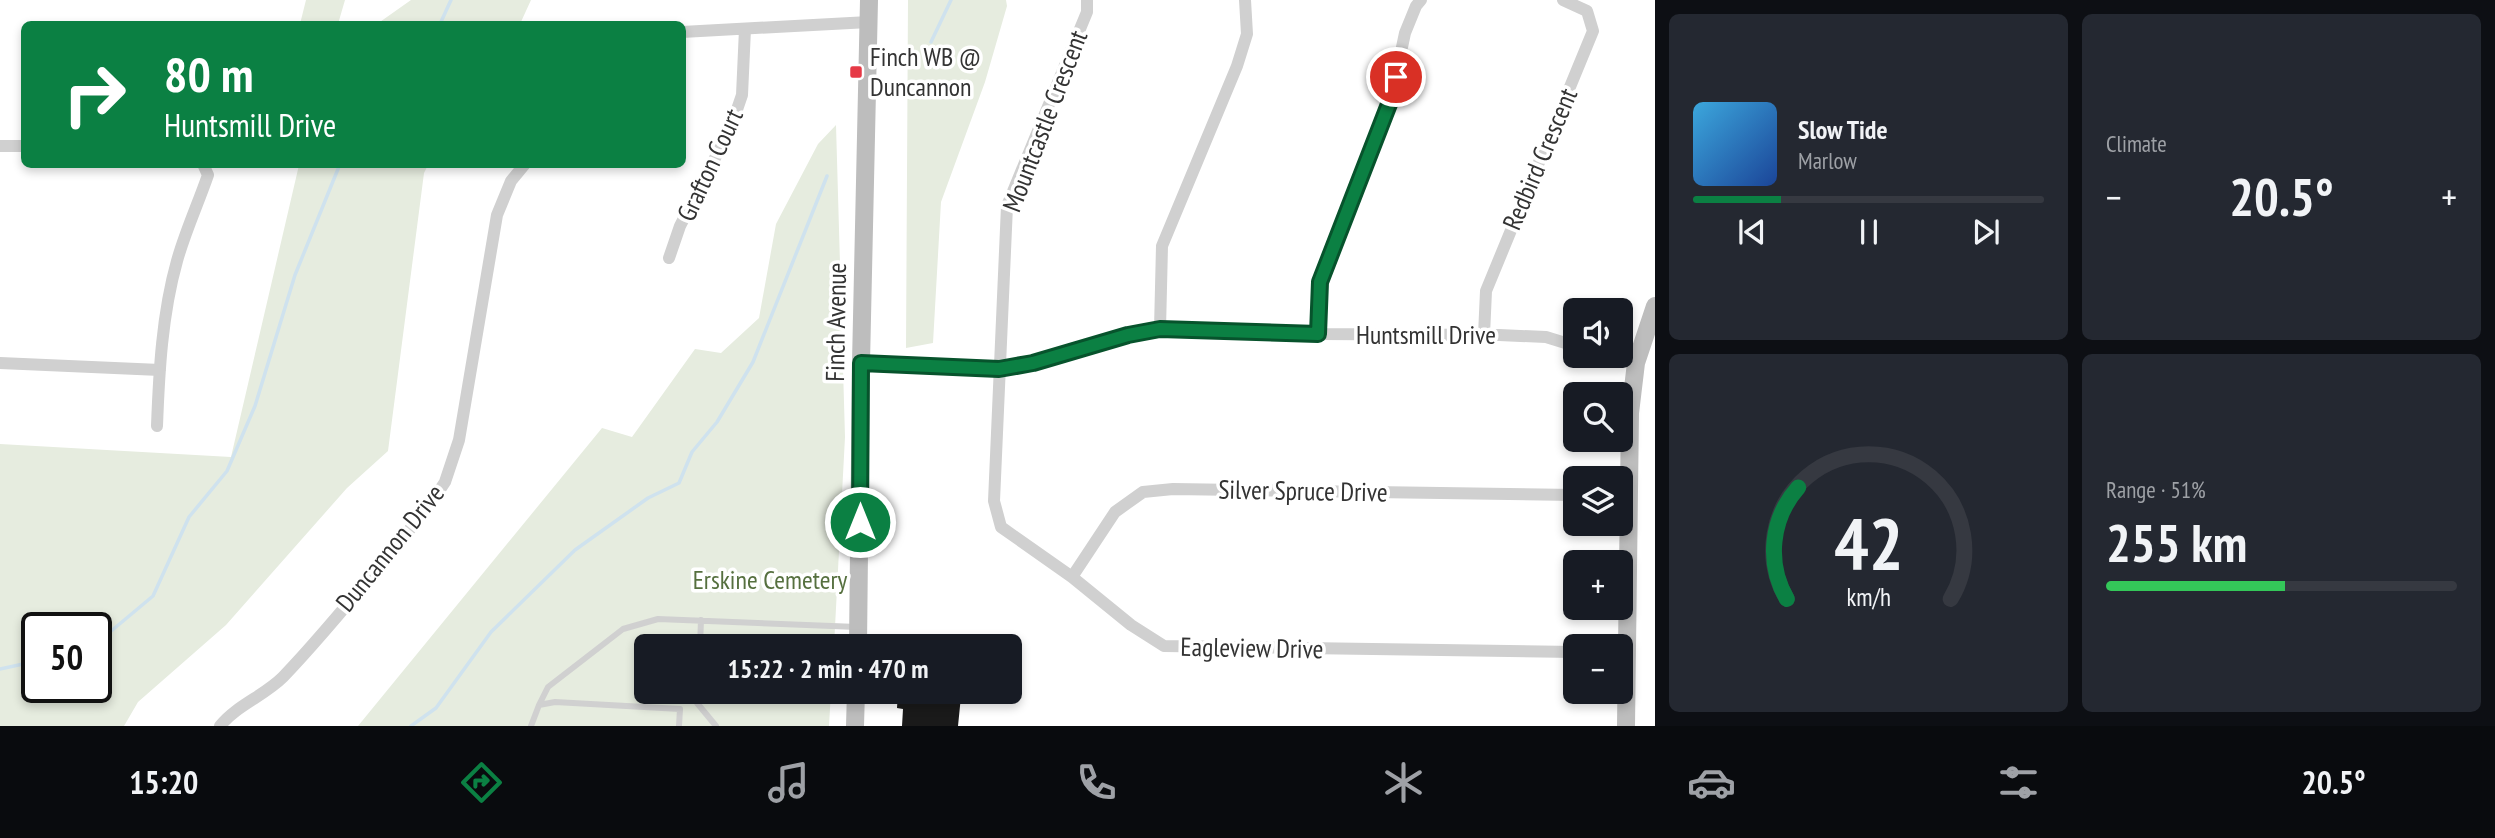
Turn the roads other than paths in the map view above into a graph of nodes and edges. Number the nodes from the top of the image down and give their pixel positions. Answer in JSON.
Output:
{"nodes":[{"id":1,"x":869,"y":0,"type":"edge"},
{"id":2,"x":1087,"y":0,"type":"edge"},
{"id":3,"x":1245,"y":0,"type":"edge"},
{"id":4,"x":1421,"y":0,"type":"edge"},
{"id":5,"x":1563,"y":0,"type":"edge"},
{"id":6,"x":869,"y":22,"type":"junction"},
{"id":7,"x":745,"y":29,"type":"junction"},
{"id":8,"x":686,"y":32,"type":"edge"},
{"id":9,"x":0,"y":146,"type":"edge"},
{"id":10,"x":21,"y":146,"type":"edge"},
{"id":11,"x":205,"y":168,"type":"edge"},
{"id":12,"x":522,"y":168,"type":"edge"},
{"id":13,"x":669,"y":258,"type":"dead end"},
{"id":14,"x":1655,"y":306,"type":"edge"},
{"id":15,"x":1160,"y":329,"type":"junction"},
{"id":16,"x":1318,"y":334,"type":"junction"},
{"id":17,"x":1484,"y":335,"type":"junction"},
{"id":18,"x":1563,"y":342,"type":"edge"},
{"id":19,"x":1633,"y":362,"type":"edge"},
{"id":20,"x":0,"y":363,"type":"edge"},
{"id":21,"x":861,"y":363,"type":"junction"},
{"id":22,"x":1636,"y":363,"type":"junction"},
{"id":23,"x":999,"y":369,"type":"junction"},
{"id":24,"x":160,"y":370,"type":"junction"},
{"id":25,"x":157,"y":426,"type":"dead end"},
{"id":26,"x":1627,"y":466,"type":"edge"},
{"id":27,"x":1563,"y":495,"type":"edge"},
{"id":28,"x":1625,"y":536,"type":"edge"},
{"id":29,"x":1072,"y":577,"type":"junction"},
{"id":30,"x":701,"y":620,"type":"junction"},
{"id":31,"x":859,"y":627,"type":"junction"},
{"id":32,"x":700,"y":634,"type":"edge"},
{"id":33,"x":859,"y":634,"type":"edge"},
{"id":34,"x":1624,"y":634,"type":"edge"},
{"id":35,"x":1563,"y":652,"type":"edge"},
{"id":36,"x":697,"y":704,"type":"joint"},
{"id":37,"x":856,"y":704,"type":"edge"},
{"id":38,"x":1625,"y":704,"type":"edge"},
{"id":39,"x":539,"y":705,"type":"junction"},
{"id":40,"x":680,"y":709,"type":"junction"},
{"id":41,"x":220,"y":726,"type":"edge"},
{"id":42,"x":531,"y":726,"type":"edge"},
{"id":43,"x":679,"y":726,"type":"edge"},
{"id":44,"x":716,"y":726,"type":"edge"},
{"id":45,"x":855,"y":726,"type":"edge"},
{"id":46,"x":1626,"y":726,"type":"edge"}],
"edges":[{"from":1,"to":6,"type":"main road","name":"Finch Avenue"},
{"from":2,"to":23,"type":"street","name":"Mountcastle Crescent"},
{"from":3,"to":15,"type":"street"},
{"from":4,"to":16,"type":"street"},
{"from":5,"to":17,"type":"street","name":"Redbird Crescent"},
{"from":6,"to":7,"type":"street"},
{"from":6,"to":21,"type":"main road","name":"Finch Avenue"},
{"from":7,"to":8,"type":"street"},
{"from":7,"to":13,"type":"street","name":"Grafton Court"},
{"from":9,"to":10,"type":"street"},
{"from":11,"to":24,"type":"street"},
{"from":12,"to":41,"type":"street","name":"Duncannon Drive"},
{"from":14,"to":22,"type":"main road"},
{"from":15,"to":16,"type":"street","name":"Huntsmill Drive"},
{"from":15,"to":23,"type":"street","name":"Huntsmill Drive"},
{"from":16,"to":17,"type":"street","name":"Huntsmill Drive"},
{"from":17,"to":18,"type":"street","name":"Huntsmill Drive"},
{"from":19,"to":22,"type":"street"},
{"from":20,"to":24,"type":"street"},
{"from":21,"to":23,"type":"street","name":"Huntsmill Drive"},
{"from":21,"to":31,"type":"main road","name":"Finch Avenue"},
{"from":22,"to":26,"type":"main road"},
{"from":23,"to":29,"type":"street","name":"Eagleview Drive"},
{"from":24,"to":25,"type":"street"},
{"from":27,"to":29,"type":"street","name":"Silver Spruce Drive"},
{"from":28,"to":34,"type":"main road"},
{"from":29,"to":35,"type":"street","name":"Eagleview Drive"},
{"from":30,"to":31,"type":"lane"},
{"from":30,"to":32,"type":"lane"},
{"from":30,"to":39,"type":"lane"},
{"from":31,"to":33,"type":"main road","name":"Finch Avenue"},
{"from":36,"to":40,"type":"lane"},
{"from":36,"to":44,"type":"lane"},
{"from":37,"to":45,"type":"main road"},
{"from":38,"to":46,"type":"main road"},
{"from":39,"to":40,"type":"lane"},
{"from":39,"to":42,"type":"lane"},
{"from":40,"to":43,"type":"lane"}]}
